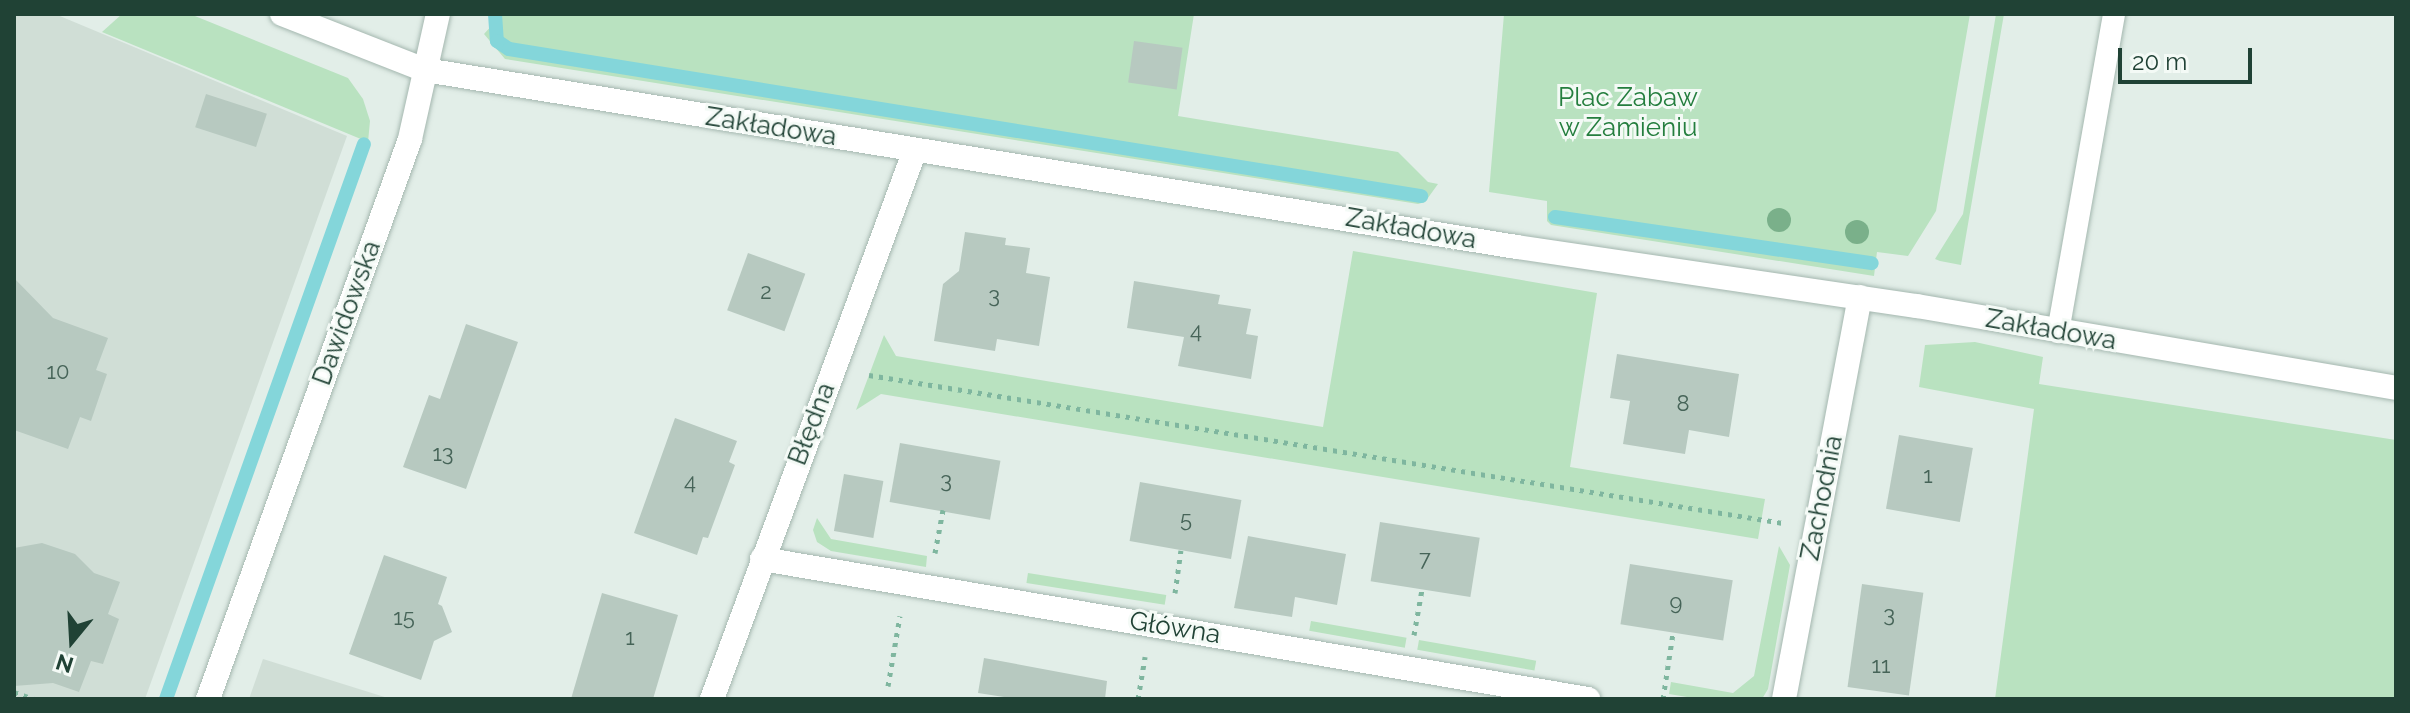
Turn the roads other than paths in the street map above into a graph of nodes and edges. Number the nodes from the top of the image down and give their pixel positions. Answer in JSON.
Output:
{"nodes":[{"id":1,"x":282,"y":14,"type":"edge"},
{"id":2,"x":438,"y":14,"type":"edge"},
{"id":3,"x":2114,"y":14,"type":"edge"},
{"id":4,"x":425,"y":70,"type":"junction"},
{"id":5,"x":915,"y":150,"type":"junction"},
{"id":6,"x":1860,"y":297,"type":"junction"},
{"id":7,"x":2058,"y":332,"type":"junction"},
{"id":8,"x":2396,"y":388,"type":"edge"},
{"id":9,"x":762,"y":559,"type":"junction"},
{"id":10,"x":208,"y":699,"type":"edge"},
{"id":11,"x":712,"y":699,"type":"edge"},
{"id":12,"x":1588,"y":699,"type":"edge"},
{"id":13,"x":1784,"y":699,"type":"edge"}],
"edges":[{"from":1,"to":4,"type":"street"},
{"from":2,"to":4,"type":"street","name":"Dawidowska"},
{"from":3,"to":7,"type":"lane"},
{"from":4,"to":5,"type":"street","name":"Zakładowa"},
{"from":4,"to":10,"type":"street","name":"Dawidowska"},
{"from":5,"to":6,"type":"street","name":"Zakładowa"},
{"from":5,"to":9,"type":"street","name":"Błędna"},
{"from":6,"to":7,"type":"street","name":"Zakładowa"},
{"from":6,"to":13,"type":"street","name":"Zachodnia"},
{"from":7,"to":8,"type":"street","name":"Zakładowa"},
{"from":9,"to":11,"type":"street","name":"Błędna"},
{"from":9,"to":12,"type":"street","name":"Główna"}]}
